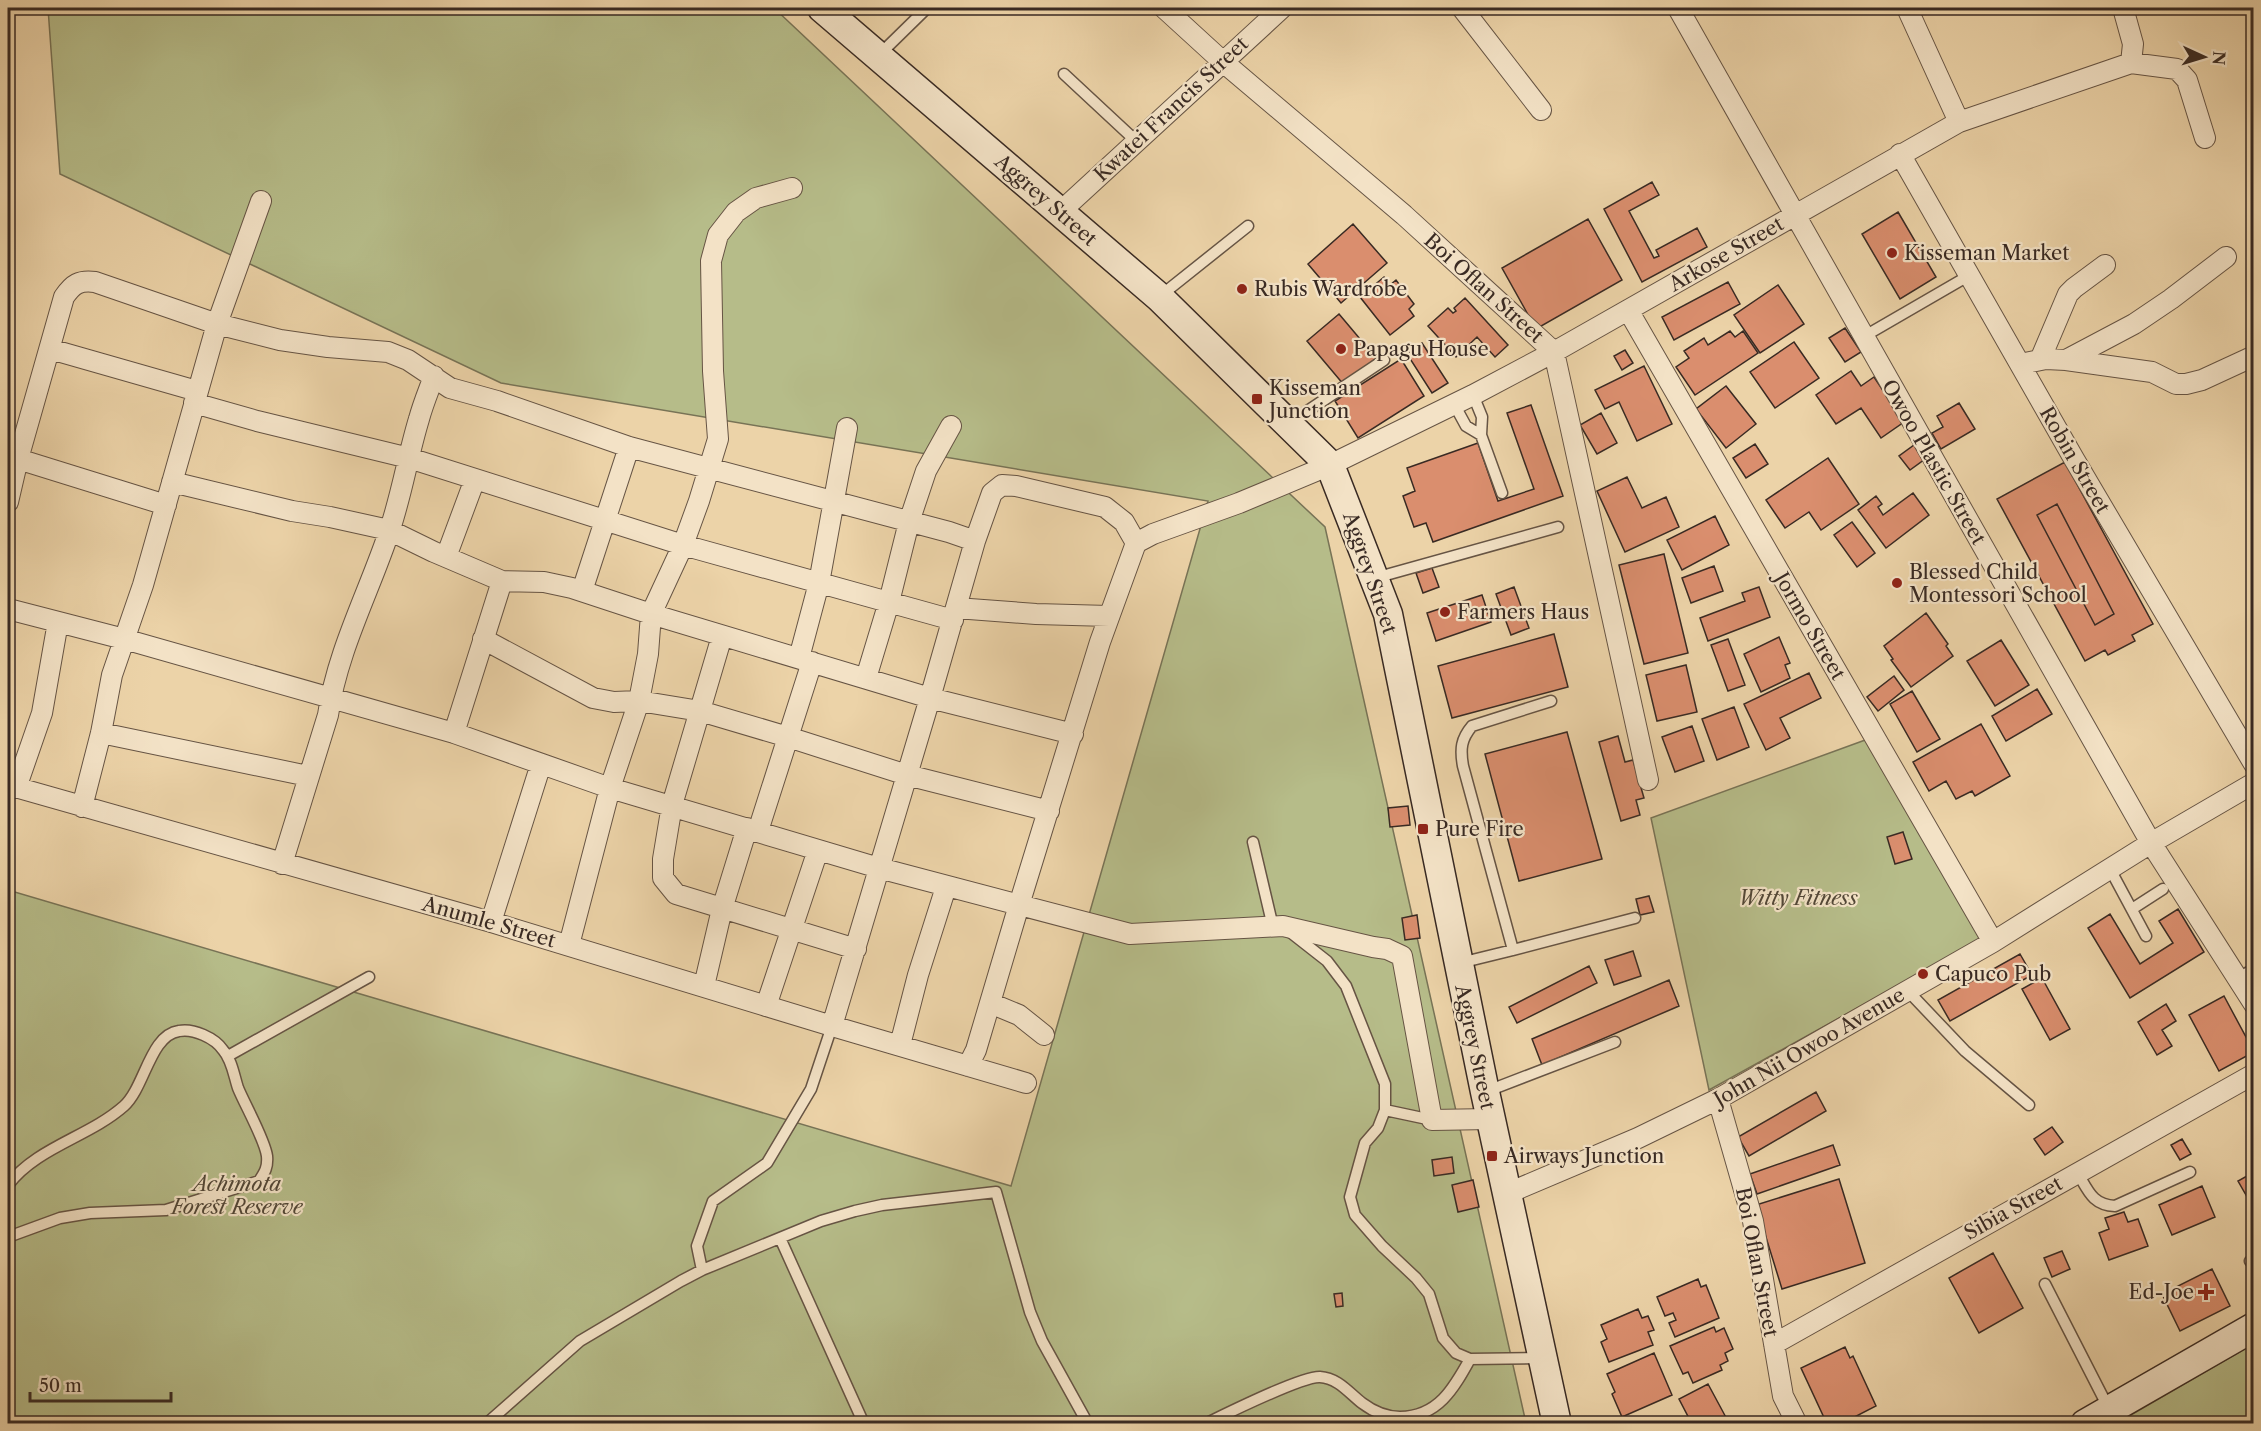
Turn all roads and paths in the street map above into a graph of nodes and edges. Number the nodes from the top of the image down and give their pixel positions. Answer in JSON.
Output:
{"nodes":[{"id":1,"x":822,"y":8,"type":"edge"},
{"id":2,"x":927,"y":8,"type":"edge"},
{"id":3,"x":1282,"y":8,"type":"edge"},
{"id":4,"x":1462,"y":8,"type":"edge"},
{"id":5,"x":1678,"y":8,"type":"edge"},
{"id":6,"x":2123,"y":8,"type":"edge"},
{"id":7,"x":1168,"y":9,"type":"edge"},
{"id":8,"x":1908,"y":9,"type":"edge"},
{"id":9,"x":878,"y":56,"type":"junction"},
{"id":10,"x":1222,"y":61,"type":"junction"},
{"id":11,"x":2131,"y":63,"type":"junction"},
{"id":12,"x":1064,"y":74,"type":"dead end"},
{"id":13,"x":1541,"y":110,"type":"dead end"},
{"id":14,"x":1959,"y":122,"type":"junction"},
{"id":15,"x":2205,"y":138,"type":"dead end"},
{"id":16,"x":1136,"y":141,"type":"junction"},
{"id":17,"x":1900,"y":154,"type":"junction"},
{"id":18,"x":792,"y":188,"type":"dead end"},
{"id":19,"x":261,"y":201,"type":"dead end"},
{"id":20,"x":1060,"y":212,"type":"junction"},
{"id":21,"x":1794,"y":215,"type":"junction"},
{"id":22,"x":1248,"y":226,"type":"dead end"},
{"id":23,"x":2226,"y":257,"type":"dead end"},
{"id":24,"x":2105,"y":265,"type":"dead end"},
{"id":25,"x":1970,"y":275,"type":"junction"},
{"id":26,"x":1159,"y":297,"type":"junction"},
{"id":27,"x":1628,"y":309,"type":"junction"},
{"id":28,"x":217,"y":324,"type":"junction"},
{"id":29,"x":1863,"y":337,"type":"junction"},
{"id":30,"x":50,"y":349,"type":"junction"},
{"id":31,"x":1554,"y":352,"type":"junction"},
{"id":32,"x":2253,"y":356,"type":"edge"},
{"id":33,"x":1383,"y":360,"type":"dead end"},
{"id":34,"x":2040,"y":360,"type":"junction"},
{"id":35,"x":2066,"y":360,"type":"junction"},
{"id":36,"x":2020,"y":364,"type":"junction"},
{"id":37,"x":434,"y":376,"type":"junction"},
{"id":38,"x":1473,"y":395,"type":"junction"},
{"id":39,"x":196,"y":397,"type":"junction"},
{"id":40,"x":1454,"y":404,"type":"junction"},
{"id":41,"x":1288,"y":424,"type":"junction"},
{"id":42,"x":951,"y":426,"type":"dead end"},
{"id":43,"x":847,"y":428,"type":"dead end"},
{"id":44,"x":1481,"y":435,"type":"junction"},
{"id":45,"x":629,"y":447,"type":"junction"},
{"id":46,"x":13,"y":452,"type":"edge"},
{"id":47,"x":409,"y":458,"type":"junction"},
{"id":48,"x":1330,"y":465,"type":"junction"},
{"id":49,"x":708,"y":468,"type":"junction"},
{"id":50,"x":475,"y":479,"type":"junction"},
{"id":51,"x":172,"y":482,"type":"junction"},
{"id":52,"x":1502,"y":493,"type":"dead end"},
{"id":53,"x":8,"y":502,"type":"edge"},
{"id":54,"x":834,"y":502,"type":"junction"},
{"id":55,"x":166,"y":505,"type":"junction"},
{"id":56,"x":604,"y":520,"type":"junction"},
{"id":57,"x":909,"y":522,"type":"junction"},
{"id":58,"x":1558,"y":526,"type":"dead end"},
{"id":59,"x":389,"y":530,"type":"junction"},
{"id":60,"x":975,"y":541,"type":"junction"},
{"id":61,"x":1136,"y":543,"type":"junction"},
{"id":62,"x":682,"y":544,"type":"junction"},
{"id":63,"x":446,"y":557,"type":"junction"},
{"id":64,"x":1374,"y":578,"type":"junction"},
{"id":65,"x":502,"y":580,"type":"junction"},
{"id":66,"x":819,"y":583,"type":"junction"},
{"id":67,"x":582,"y":591,"type":"junction"},
{"id":68,"x":889,"y":602,"type":"junction"},
{"id":69,"x":8,"y":609,"type":"edge"},
{"id":70,"x":651,"y":614,"type":"junction"},
{"id":71,"x":954,"y":614,"type":"junction"},
{"id":72,"x":1109,"y":616,"type":"junction"},
{"id":73,"x":57,"y":622,"type":"junction"},
{"id":74,"x":722,"y":636,"type":"junction"},
{"id":75,"x":124,"y":639,"type":"junction"},
{"id":76,"x":483,"y":639,"type":"junction"},
{"id":77,"x":806,"y":660,"type":"junction"},
{"id":78,"x":866,"y":678,"type":"junction"},
{"id":79,"x":331,"y":698,"type":"junction"},
{"id":80,"x":930,"y":698,"type":"junction"},
{"id":81,"x":639,"y":701,"type":"junction"},
{"id":82,"x":1551,"y":701,"type":"dead end"},
{"id":83,"x":700,"y":711,"type":"junction"},
{"id":84,"x":101,"y":733,"type":"junction"},
{"id":85,"x":454,"y":733,"type":"junction"},
{"id":86,"x":1073,"y":734,"type":"junction"},
{"id":87,"x":788,"y":737,"type":"junction"},
{"id":88,"x":541,"y":764,"type":"junction"},
{"id":89,"x":2253,"y":764,"type":"edge"},
{"id":90,"x":907,"y":775,"type":"junction"},
{"id":91,"x":308,"y":776,"type":"junction"},
{"id":92,"x":1648,"y":780,"type":"dead end"},
{"id":93,"x":2253,"y":783,"type":"edge"},
{"id":94,"x":12,"y":786,"type":"edge"},
{"id":95,"x":610,"y":788,"type":"junction"},
{"id":96,"x":672,"y":805,"type":"junction"},
{"id":97,"x":82,"y":807,"type":"junction"},
{"id":98,"x":1048,"y":811,"type":"junction"},
{"id":99,"x":753,"y":830,"type":"junction"},
{"id":100,"x":1253,"y":842,"type":"dead end"},
{"id":101,"x":2151,"y":843,"type":"junction"},
{"id":102,"x":818,"y":850,"type":"junction"},
{"id":103,"x":282,"y":864,"type":"junction"},
{"id":104,"x":879,"y":868,"type":"junction"},
{"id":105,"x":2110,"y":869,"type":"junction"},
{"id":106,"x":946,"y":887,"type":"junction"},
{"id":107,"x":2163,"y":889,"type":"dead end"},
{"id":108,"x":1019,"y":905,"type":"junction"},
{"id":109,"x":722,"y":909,"type":"junction"},
{"id":110,"x":2132,"y":909,"type":"junction"},
{"id":111,"x":1635,"y":918,"type":"dead end"},
{"id":112,"x":491,"y":922,"type":"junction"},
{"id":113,"x":1278,"y":927,"type":"junction"},
{"id":114,"x":791,"y":929,"type":"junction"},
{"id":115,"x":2146,"y":936,"type":"dead end"},
{"id":116,"x":1993,"y":942,"type":"junction"},
{"id":117,"x":569,"y":945,"type":"junction"},
{"id":118,"x":856,"y":949,"type":"junction"},
{"id":119,"x":1513,"y":950,"type":"junction"},
{"id":120,"x":1458,"y":963,"type":"junction"},
{"id":121,"x":2246,"y":974,"type":"edge"},
{"id":122,"x":369,"y":977,"type":"dead end"},
{"id":123,"x":704,"y":986,"type":"junction"},
{"id":124,"x":1908,"y":991,"type":"junction"},
{"id":125,"x":990,"y":1002,"type":"junction"},
{"id":126,"x":2253,"y":1004,"type":"edge"},
{"id":127,"x":766,"y":1006,"type":"junction"},
{"id":128,"x":832,"y":1026,"type":"junction"},
{"id":129,"x":1044,"y":1035,"type":"dead end"},
{"id":130,"x":1615,"y":1042,"type":"dead end"},
{"id":131,"x":900,"y":1046,"type":"junction"},
{"id":132,"x":228,"y":1056,"type":"junction"},
{"id":133,"x":968,"y":1065,"type":"junction"},
{"id":134,"x":2253,"y":1074,"type":"edge"},
{"id":135,"x":1026,"y":1083,"type":"dead end"},
{"id":136,"x":1718,"y":1099,"type":"junction"},
{"id":137,"x":2029,"y":1105,"type":"dead end"},
{"id":138,"x":1488,"y":1106,"type":"junction"},
{"id":139,"x":1384,"y":1110,"type":"junction"},
{"id":140,"x":1431,"y":1120,"type":"junction"},
{"id":141,"x":2077,"y":1172,"type":"junction"},
{"id":142,"x":2190,"y":1172,"type":"dead end"},
{"id":143,"x":8,"y":1185,"type":"edge"},
{"id":144,"x":1506,"y":1194,"type":"junction"},
{"id":145,"x":8,"y":1237,"type":"edge"},
{"id":146,"x":780,"y":1238,"type":"junction"},
{"id":147,"x":702,"y":1270,"type":"junction"},
{"id":148,"x":2045,"y":1284,"type":"dead end"},
{"id":149,"x":2253,"y":1327,"type":"edge"},
{"id":150,"x":1774,"y":1344,"type":"junction"},
{"id":151,"x":1542,"y":1358,"type":"junction"},
{"id":152,"x":1470,"y":1359,"type":"junction"},
{"id":153,"x":2109,"y":1410,"type":"junction"},
{"id":154,"x":486,"y":1424,"type":"edge"},
{"id":155,"x":864,"y":1424,"type":"edge"},
{"id":156,"x":1088,"y":1424,"type":"edge"},
{"id":157,"x":1205,"y":1424,"type":"edge"},
{"id":158,"x":1557,"y":1424,"type":"edge"},
{"id":159,"x":1797,"y":1424,"type":"edge"},
{"id":160,"x":2085,"y":1424,"type":"edge"}],
"edges":[{"from":1,"to":9,"type":"main road","name":"Aggrey Street"},
{"from":2,"to":9,"type":"lane"},
{"from":3,"to":10,"type":"street","name":"Kwatei Francis Street"},
{"from":4,"to":13,"type":"street"},
{"from":5,"to":21,"type":"street","name":"Owoo Plastic Street"},
{"from":6,"to":11,"type":"street"},
{"from":7,"to":10,"type":"street","name":"Boi Oflan Street"},
{"from":8,"to":14,"type":"street"},
{"from":9,"to":20,"type":"main road","name":"Aggrey Street"},
{"from":10,"to":16,"type":"street","name":"Kwatei Francis Street"},
{"from":10,"to":31,"type":"street","name":"Boi Oflan Street"},
{"from":11,"to":14,"type":"street","name":"Arkose Street"},
{"from":11,"to":15,"type":"street"},
{"from":12,"to":16,"type":"lane"},
{"from":14,"to":17,"type":"street","name":"Arkose Street"},
{"from":16,"to":20,"type":"street","name":"Kwatei Francis Street"},
{"from":17,"to":21,"type":"street","name":"Arkose Street"},
{"from":17,"to":25,"type":"street","name":"Robin Street"},
{"from":18,"to":49,"type":"street"},
{"from":19,"to":28,"type":"street"},
{"from":20,"to":26,"type":"main road","name":"Aggrey Street"},
{"from":21,"to":27,"type":"street","name":"Arkose Street"},
{"from":21,"to":29,"type":"street","name":"Owoo Plastic Street"},
{"from":22,"to":26,"type":"lane"},
{"from":23,"to":35,"type":"street"},
{"from":24,"to":34,"type":"street"},
{"from":25,"to":29,"type":"lane"},
{"from":25,"to":36,"type":"street","name":"Robin Street"},
{"from":26,"to":41,"type":"main road","name":"Aggrey Street"},
{"from":27,"to":31,"type":"street","name":"Arkose Street"},
{"from":27,"to":116,"type":"street","name":"Jormo Street"},
{"from":28,"to":30,"type":"street"},
{"from":28,"to":37,"type":"street"},
{"from":28,"to":39,"type":"street"},
{"from":29,"to":101,"type":"street","name":"Owoo Plastic Street"},
{"from":30,"to":39,"type":"street"},
{"from":30,"to":46,"type":"street"},
{"from":31,"to":38,"type":"street","name":"Arkose Street"},
{"from":31,"to":92,"type":"street","name":"Boi Oflan Street"},
{"from":32,"to":35,"type":"street"},
{"from":33,"to":41,"type":"lane"},
{"from":34,"to":35,"type":"street"},
{"from":34,"to":36,"type":"street"},
{"from":36,"to":89,"type":"street","name":"Robin Street"},
{"from":37,"to":45,"type":"street"},
{"from":37,"to":47,"type":"street"},
{"from":38,"to":40,"type":"street","name":"Arkose Street"},
{"from":38,"to":44,"type":"lane"},
{"from":39,"to":47,"type":"street"},
{"from":39,"to":51,"type":"street"},
{"from":40,"to":44,"type":"lane"},
{"from":40,"to":48,"type":"street","name":"Arkose Street"},
{"from":41,"to":48,"type":"main road","name":"Aggrey Street"},
{"from":42,"to":57,"type":"street"},
{"from":43,"to":54,"type":"street"},
{"from":44,"to":52,"type":"lane"},
{"from":45,"to":49,"type":"street"},
{"from":45,"to":56,"type":"street"},
{"from":46,"to":53,"type":"street"},
{"from":46,"to":55,"type":"street"},
{"from":47,"to":50,"type":"street"},
{"from":47,"to":59,"type":"street"},
{"from":48,"to":61,"type":"street","name":"Arkose Street"},
{"from":48,"to":64,"type":"main road","name":"Aggrey Street"},
{"from":49,"to":54,"type":"street"},
{"from":49,"to":62,"type":"street"},
{"from":50,"to":56,"type":"street"},
{"from":50,"to":63,"type":"street"},
{"from":51,"to":55,"type":"street"},
{"from":51,"to":59,"type":"street"},
{"from":54,"to":57,"type":"street"},
{"from":54,"to":66,"type":"street"},
{"from":55,"to":75,"type":"street"},
{"from":56,"to":62,"type":"street"},
{"from":56,"to":67,"type":"street"},
{"from":57,"to":60,"type":"street"},
{"from":57,"to":68,"type":"street"},
{"from":58,"to":64,"type":"lane"},
{"from":59,"to":63,"type":"street"},
{"from":59,"to":79,"type":"street"},
{"from":60,"to":61,"type":"street"},
{"from":60,"to":71,"type":"street"},
{"from":61,"to":72,"type":"street"},
{"from":62,"to":66,"type":"street"},
{"from":62,"to":70,"type":"street"},
{"from":63,"to":65,"type":"street"},
{"from":64,"to":120,"type":"main road","name":"Aggrey Street"},
{"from":65,"to":67,"type":"street"},
{"from":65,"to":76,"type":"street"},
{"from":66,"to":68,"type":"street"},
{"from":66,"to":77,"type":"street"},
{"from":67,"to":70,"type":"street"},
{"from":68,"to":71,"type":"street"},
{"from":68,"to":78,"type":"street"},
{"from":69,"to":73,"type":"street"},
{"from":70,"to":74,"type":"street"},
{"from":70,"to":81,"type":"street"},
{"from":71,"to":72,"type":"street"},
{"from":71,"to":80,"type":"street"},
{"from":72,"to":86,"type":"street"},
{"from":73,"to":75,"type":"street"},
{"from":73,"to":94,"type":"street"},
{"from":74,"to":77,"type":"street"},
{"from":74,"to":83,"type":"street"},
{"from":75,"to":79,"type":"street"},
{"from":75,"to":84,"type":"street"},
{"from":76,"to":81,"type":"street"},
{"from":76,"to":85,"type":"street"},
{"from":77,"to":78,"type":"street"},
{"from":77,"to":87,"type":"street"},
{"from":78,"to":80,"type":"street"},
{"from":79,"to":85,"type":"street"},
{"from":79,"to":91,"type":"street"},
{"from":80,"to":86,"type":"street"},
{"from":80,"to":90,"type":"street"},
{"from":81,"to":83,"type":"street"},
{"from":81,"to":95,"type":"street"},
{"from":82,"to":119,"type":"lane"},
{"from":83,"to":87,"type":"street"},
{"from":83,"to":96,"type":"street"},
{"from":84,"to":91,"type":"street"},
{"from":84,"to":97,"type":"street"},
{"from":85,"to":88,"type":"street"},
{"from":86,"to":98,"type":"street"},
{"from":87,"to":90,"type":"street"},
{"from":87,"to":99,"type":"street"},
{"from":88,"to":95,"type":"street"},
{"from":88,"to":112,"type":"street"},
{"from":90,"to":98,"type":"street"},
{"from":90,"to":104,"type":"street"},
{"from":91,"to":103,"type":"street"},
{"from":93,"to":101,"type":"street","name":"John Nii Owoo Avenue"},
{"from":94,"to":97,"type":"street","name":"Anumle Street"},
{"from":95,"to":96,"type":"street"},
{"from":95,"to":117,"type":"street"},
{"from":96,"to":99,"type":"street"},
{"from":96,"to":109,"type":"street"},
{"from":97,"to":103,"type":"street","name":"Anumle Street"},
{"from":98,"to":108,"type":"street"},
{"from":99,"to":102,"type":"street"},
{"from":99,"to":109,"type":"street"},
{"from":100,"to":113,"type":"lane"},
{"from":101,"to":105,"type":"street","name":"John Nii Owoo Avenue"},
{"from":101,"to":121,"type":"street","name":"Owoo Plastic Street"},
{"from":102,"to":104,"type":"street"},
{"from":102,"to":114,"type":"street"},
{"from":103,"to":112,"type":"street","name":"Anumle Street"},
{"from":104,"to":106,"type":"street"},
{"from":104,"to":118,"type":"street"},
{"from":105,"to":110,"type":"lane"},
{"from":105,"to":116,"type":"street","name":"John Nii Owoo Avenue"},
{"from":106,"to":108,"type":"street"},
{"from":106,"to":131,"type":"street"},
{"from":107,"to":110,"type":"lane"},
{"from":108,"to":113,"type":"street"},
{"from":108,"to":125,"type":"street"},
{"from":109,"to":114,"type":"street"},
{"from":109,"to":123,"type":"street"},
{"from":110,"to":115,"type":"lane"},
{"from":111,"to":119,"type":"lane"},
{"from":112,"to":117,"type":"street","name":"Anumle Street"},
{"from":113,"to":139,"type":"lane"},
{"from":113,"to":140,"type":"street"},
{"from":114,"to":118,"type":"street"},
{"from":114,"to":127,"type":"street"},
{"from":116,"to":124,"type":"street","name":"John Nii Owoo Avenue"},
{"from":117,"to":123,"type":"street","name":"Anumle Street"},
{"from":118,"to":128,"type":"street"},
{"from":119,"to":120,"type":"lane"},
{"from":120,"to":138,"type":"main road","name":"Aggrey Street"},
{"from":121,"to":126,"type":"street","name":"Owoo Plastic Street"},
{"from":122,"to":132,"type":"lane"},
{"from":123,"to":127,"type":"street","name":"Anumle Street"},
{"from":124,"to":136,"type":"street","name":"John Nii Owoo Avenue"},
{"from":124,"to":137,"type":"lane"},
{"from":125,"to":129,"type":"street"},
{"from":125,"to":133,"type":"street"},
{"from":127,"to":128,"type":"street","name":"Anumle Street"},
{"from":128,"to":131,"type":"street","name":"Anumle Street"},
{"from":128,"to":147,"type":"lane"},
{"from":130,"to":138,"type":"lane"},
{"from":131,"to":133,"type":"street","name":"Anumle Street"},
{"from":132,"to":143,"type":"lane"},
{"from":132,"to":145,"type":"lane"},
{"from":133,"to":135,"type":"street","name":"Anumle Street"},
{"from":134,"to":141,"type":"street","name":"Sibia Street"},
{"from":136,"to":144,"type":"street","name":"John Nii Owoo Avenue"},
{"from":136,"to":150,"type":"street","name":"Boi Oflan Street"},
{"from":138,"to":140,"type":"street"},
{"from":138,"to":144,"type":"main road","name":"Aggrey Street"},
{"from":139,"to":140,"type":"lane"},
{"from":139,"to":152,"type":"lane"},
{"from":141,"to":142,"type":"lane"},
{"from":141,"to":150,"type":"street","name":"Sibia Street"},
{"from":144,"to":151,"type":"main road","name":"Aggrey Street"},
{"from":146,"to":147,"type":"lane"},
{"from":146,"to":155,"type":"lane"},
{"from":146,"to":156,"type":"lane"},
{"from":147,"to":154,"type":"lane"},
{"from":148,"to":153,"type":"lane"},
{"from":149,"to":153,"type":"main road"},
{"from":150,"to":159,"type":"street","name":"Boi Oflan Street"},
{"from":151,"to":152,"type":"lane"},
{"from":151,"to":158,"type":"main road","name":"Aggrey Street"},
{"from":152,"to":157,"type":"lane"},
{"from":153,"to":160,"type":"main road"}]}
